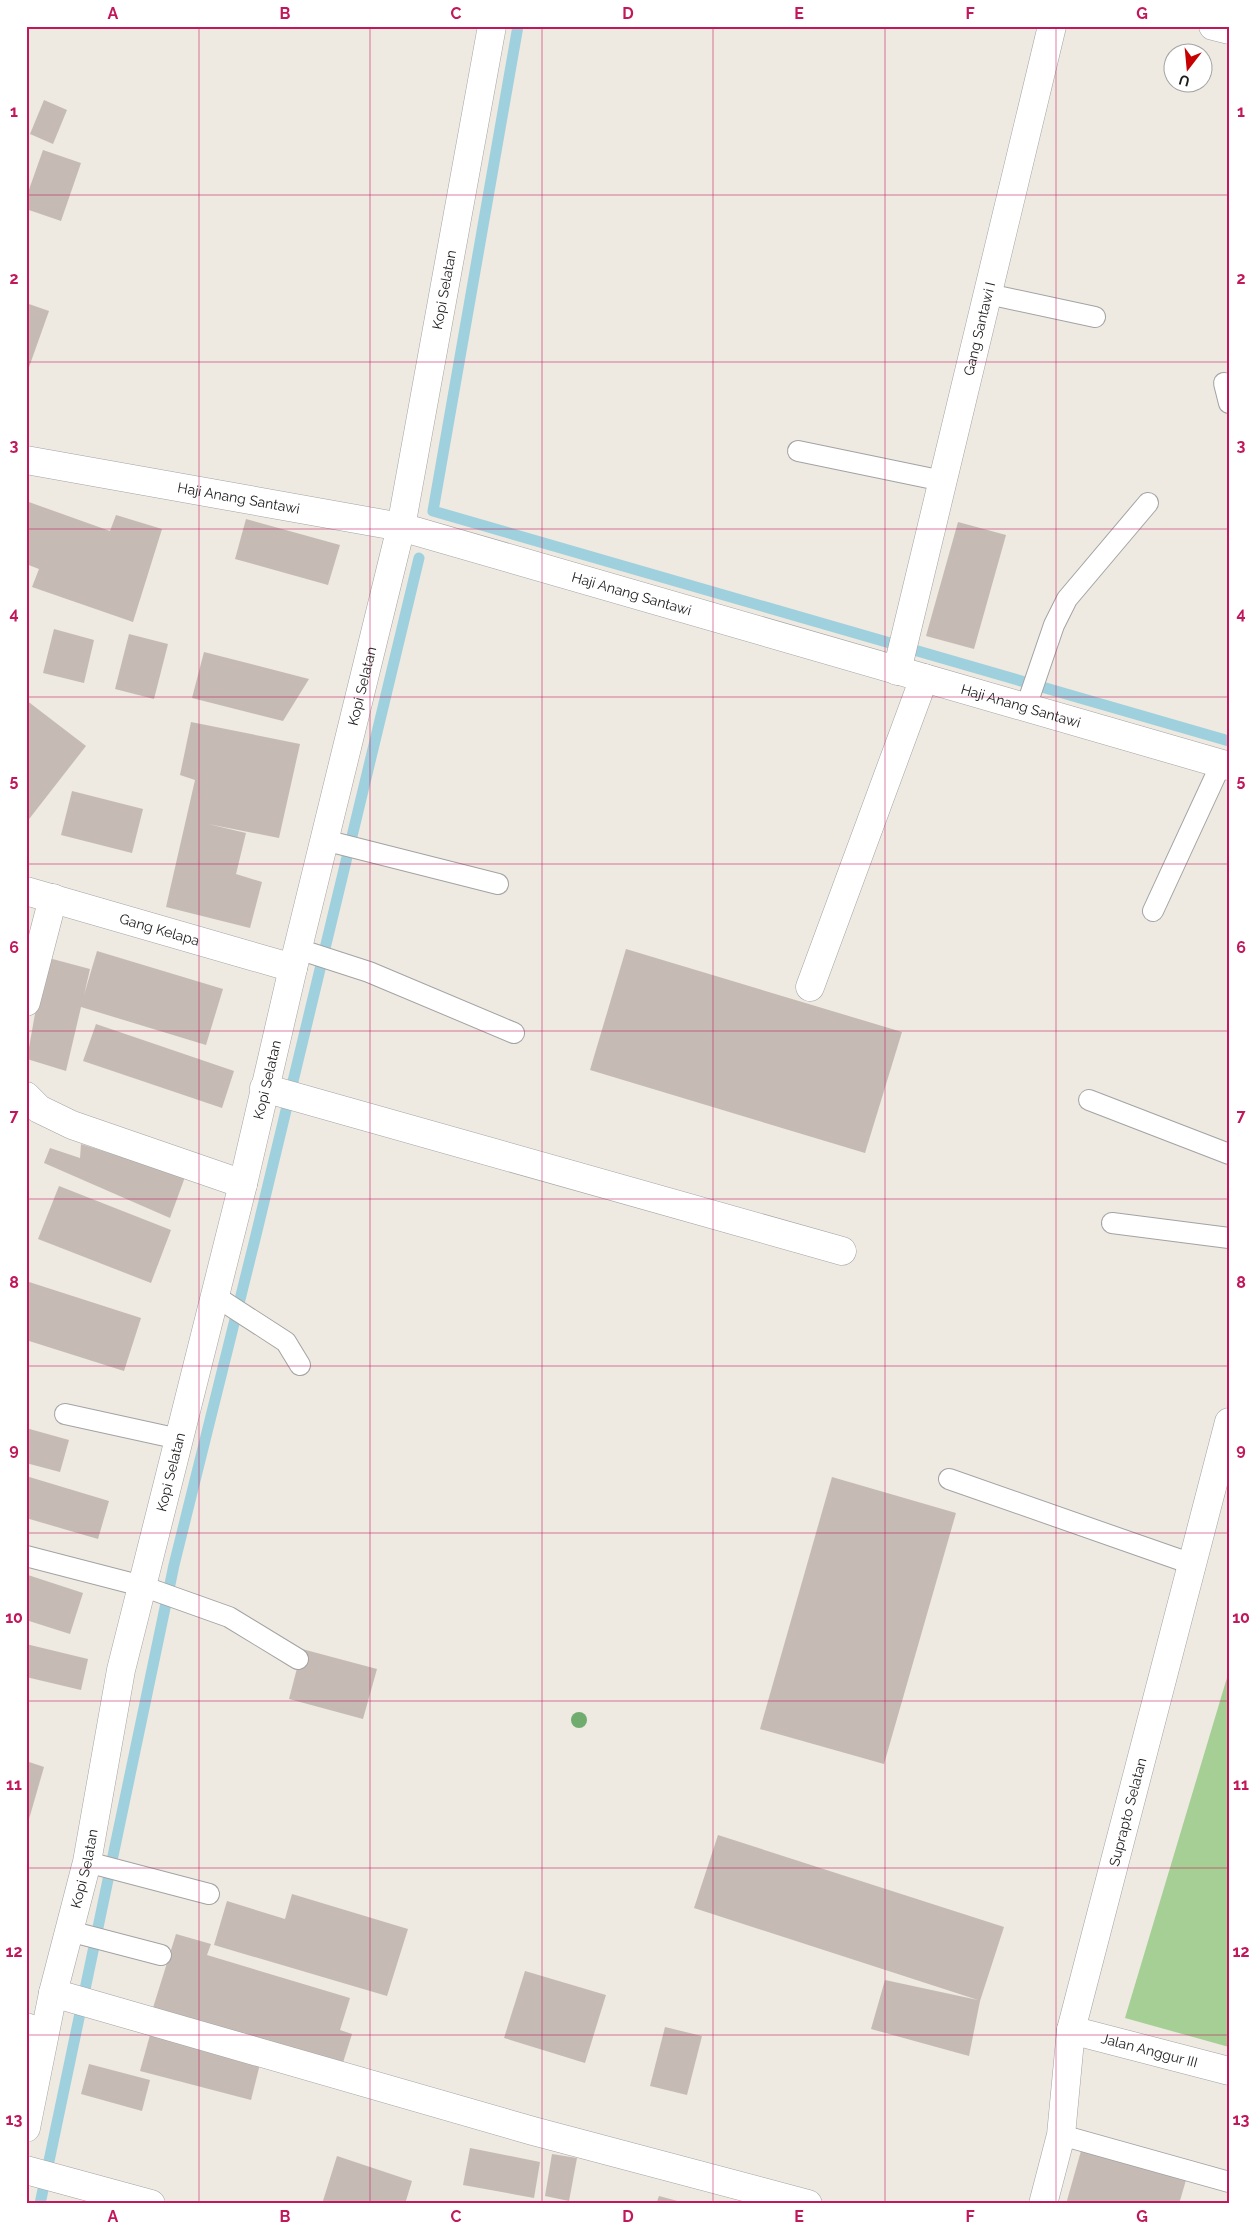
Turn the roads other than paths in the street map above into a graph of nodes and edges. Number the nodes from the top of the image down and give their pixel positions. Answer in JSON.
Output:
{"nodes":[{"id":1,"x":492,"y":26,"type":"edge"},
{"id":2,"x":1052,"y":26,"type":"edge"},
{"id":3,"x":1213,"y":26,"type":"edge"},
{"id":4,"x":1229,"y":30,"type":"edge"},
{"id":5,"x":988,"y":294,"type":"junction"},
{"id":6,"x":1094,"y":317,"type":"dead end"},
{"id":7,"x":1224,"y":383,"type":"dead end"},
{"id":8,"x":1229,"y":403,"type":"edge"},
{"id":9,"x":798,"y":451,"type":"dead end"},
{"id":10,"x":26,"y":460,"type":"edge"},
{"id":11,"x":943,"y":481,"type":"junction"},
{"id":12,"x":1148,"y":503,"type":"dead end"},
{"id":13,"x":401,"y":527,"type":"junction"},
{"id":14,"x":898,"y":663,"type":"junction"},
{"id":15,"x":924,"y":678,"type":"junction"},
{"id":16,"x":1026,"y":707,"type":"junction"},
{"id":17,"x":1225,"y":765,"type":"edge"},
{"id":18,"x":324,"y":840,"type":"junction"},
{"id":19,"x":498,"y":884,"type":"dead end"},
{"id":20,"x":26,"y":891,"type":"edge"},
{"id":21,"x":53,"y":898,"type":"junction"},
{"id":22,"x":1153,"y":911,"type":"dead end"},
{"id":23,"x":295,"y":958,"type":"junction"},
{"id":24,"x":810,"y":986,"type":"dead end"},
{"id":25,"x":26,"y":1002,"type":"edge"},
{"id":26,"x":514,"y":1033,"type":"dead end"},
{"id":27,"x":273,"y":1091,"type":"junction"},
{"id":28,"x":26,"y":1096,"type":"edge"},
{"id":29,"x":1089,"y":1100,"type":"dead end"},
{"id":30,"x":1229,"y":1154,"type":"edge"},
{"id":31,"x":243,"y":1184,"type":"junction"},
{"id":32,"x":1112,"y":1223,"type":"dead end"},
{"id":33,"x":1229,"y":1238,"type":"edge"},
{"id":34,"x":842,"y":1251,"type":"dead end"},
{"id":35,"x":215,"y":1296,"type":"junction"},
{"id":36,"x":300,"y":1365,"type":"dead end"},
{"id":37,"x":65,"y":1414,"type":"dead end"},
{"id":38,"x":1229,"y":1422,"type":"edge"},
{"id":39,"x":179,"y":1439,"type":"junction"},
{"id":40,"x":949,"y":1479,"type":"dead end"},
{"id":41,"x":26,"y":1556,"type":"edge"},
{"id":42,"x":1192,"y":1564,"type":"junction"},
{"id":43,"x":142,"y":1586,"type":"junction"},
{"id":44,"x":298,"y":1659,"type":"dead end"},
{"id":45,"x":86,"y":1862,"type":"junction"},
{"id":46,"x":209,"y":1894,"type":"dead end"},
{"id":47,"x":69,"y":1931,"type":"junction"},
{"id":48,"x":161,"y":1955,"type":"dead end"},
{"id":49,"x":54,"y":1993,"type":"junction"},
{"id":50,"x":35,"y":2030,"type":"edge"},
{"id":51,"x":1071,"y":2030,"type":"junction"},
{"id":52,"x":1229,"y":2070,"type":"edge"},
{"id":53,"x":26,"y":2128,"type":"edge"},
{"id":54,"x":1061,"y":2135,"type":"junction"},
{"id":55,"x":26,"y":2170,"type":"edge"},
{"id":56,"x":1229,"y":2182,"type":"edge"},
{"id":57,"x":151,"y":2204,"type":"edge"},
{"id":58,"x":808,"y":2204,"type":"edge"},
{"id":59,"x":1043,"y":2204,"type":"edge"}],
"edges":[{"from":1,"to":13,"type":"street","name":"Kopi Selatan"},
{"from":2,"to":5,"type":"street","name":"Gang Santawi I"},
{"from":3,"to":4,"type":"street"},
{"from":5,"to":6,"type":"lane"},
{"from":5,"to":11,"type":"street","name":"Gang Santawi I"},
{"from":7,"to":8,"type":"lane"},
{"from":9,"to":11,"type":"lane"},
{"from":10,"to":13,"type":"street","name":"Haji Anang Santawi"},
{"from":11,"to":14,"type":"street","name":"Gang Santawi I"},
{"from":12,"to":16,"type":"lane"},
{"from":13,"to":14,"type":"street","name":"Haji Anang Santawi"},
{"from":13,"to":18,"type":"street","name":"Kopi Selatan"},
{"from":14,"to":15,"type":"street","name":"Haji Anang Santawi"},
{"from":15,"to":16,"type":"street","name":"Haji Anang Santawi"},
{"from":15,"to":24,"type":"street"},
{"from":16,"to":17,"type":"street","name":"Haji Anang Santawi"},
{"from":17,"to":22,"type":"lane"},
{"from":18,"to":19,"type":"lane"},
{"from":18,"to":23,"type":"street","name":"Kopi Selatan"},
{"from":20,"to":21,"type":"street","name":"Gang Kelapa"},
{"from":21,"to":23,"type":"street","name":"Gang Kelapa"},
{"from":21,"to":25,"type":"street"},
{"from":23,"to":26,"type":"lane"},
{"from":23,"to":27,"type":"street","name":"Kopi Selatan"},
{"from":27,"to":31,"type":"street","name":"Kopi Selatan"},
{"from":27,"to":34,"type":"street"},
{"from":28,"to":31,"type":"street"},
{"from":29,"to":30,"type":"lane"},
{"from":31,"to":35,"type":"street","name":"Kopi Selatan"},
{"from":32,"to":33,"type":"lane"},
{"from":35,"to":36,"type":"lane"},
{"from":35,"to":39,"type":"street","name":"Kopi Selatan"},
{"from":37,"to":39,"type":"lane"},
{"from":38,"to":42,"type":"street","name":"Suprapto Selatan"},
{"from":39,"to":43,"type":"street","name":"Kopi Selatan"},
{"from":40,"to":42,"type":"lane"},
{"from":41,"to":43,"type":"lane"},
{"from":42,"to":51,"type":"street","name":"Suprapto Selatan"},
{"from":43,"to":44,"type":"lane"},
{"from":43,"to":45,"type":"street","name":"Kopi Selatan"},
{"from":45,"to":46,"type":"lane"},
{"from":45,"to":47,"type":"street","name":"Kopi Selatan"},
{"from":47,"to":48,"type":"lane"},
{"from":47,"to":49,"type":"street","name":"Kopi Selatan"},
{"from":49,"to":50,"type":"street","name":"Kopi Selatan"},
{"from":49,"to":58,"type":"street"},
{"from":50,"to":53,"type":"street","name":"Kopi Selatan"},
{"from":51,"to":52,"type":"street","name":"Jalan Anggur III"},
{"from":51,"to":54,"type":"street","name":"Suprapto Selatan"},
{"from":54,"to":56,"type":"lane"},
{"from":54,"to":59,"type":"street","name":"Suprapto Selatan"},
{"from":55,"to":57,"type":"street"}]}
